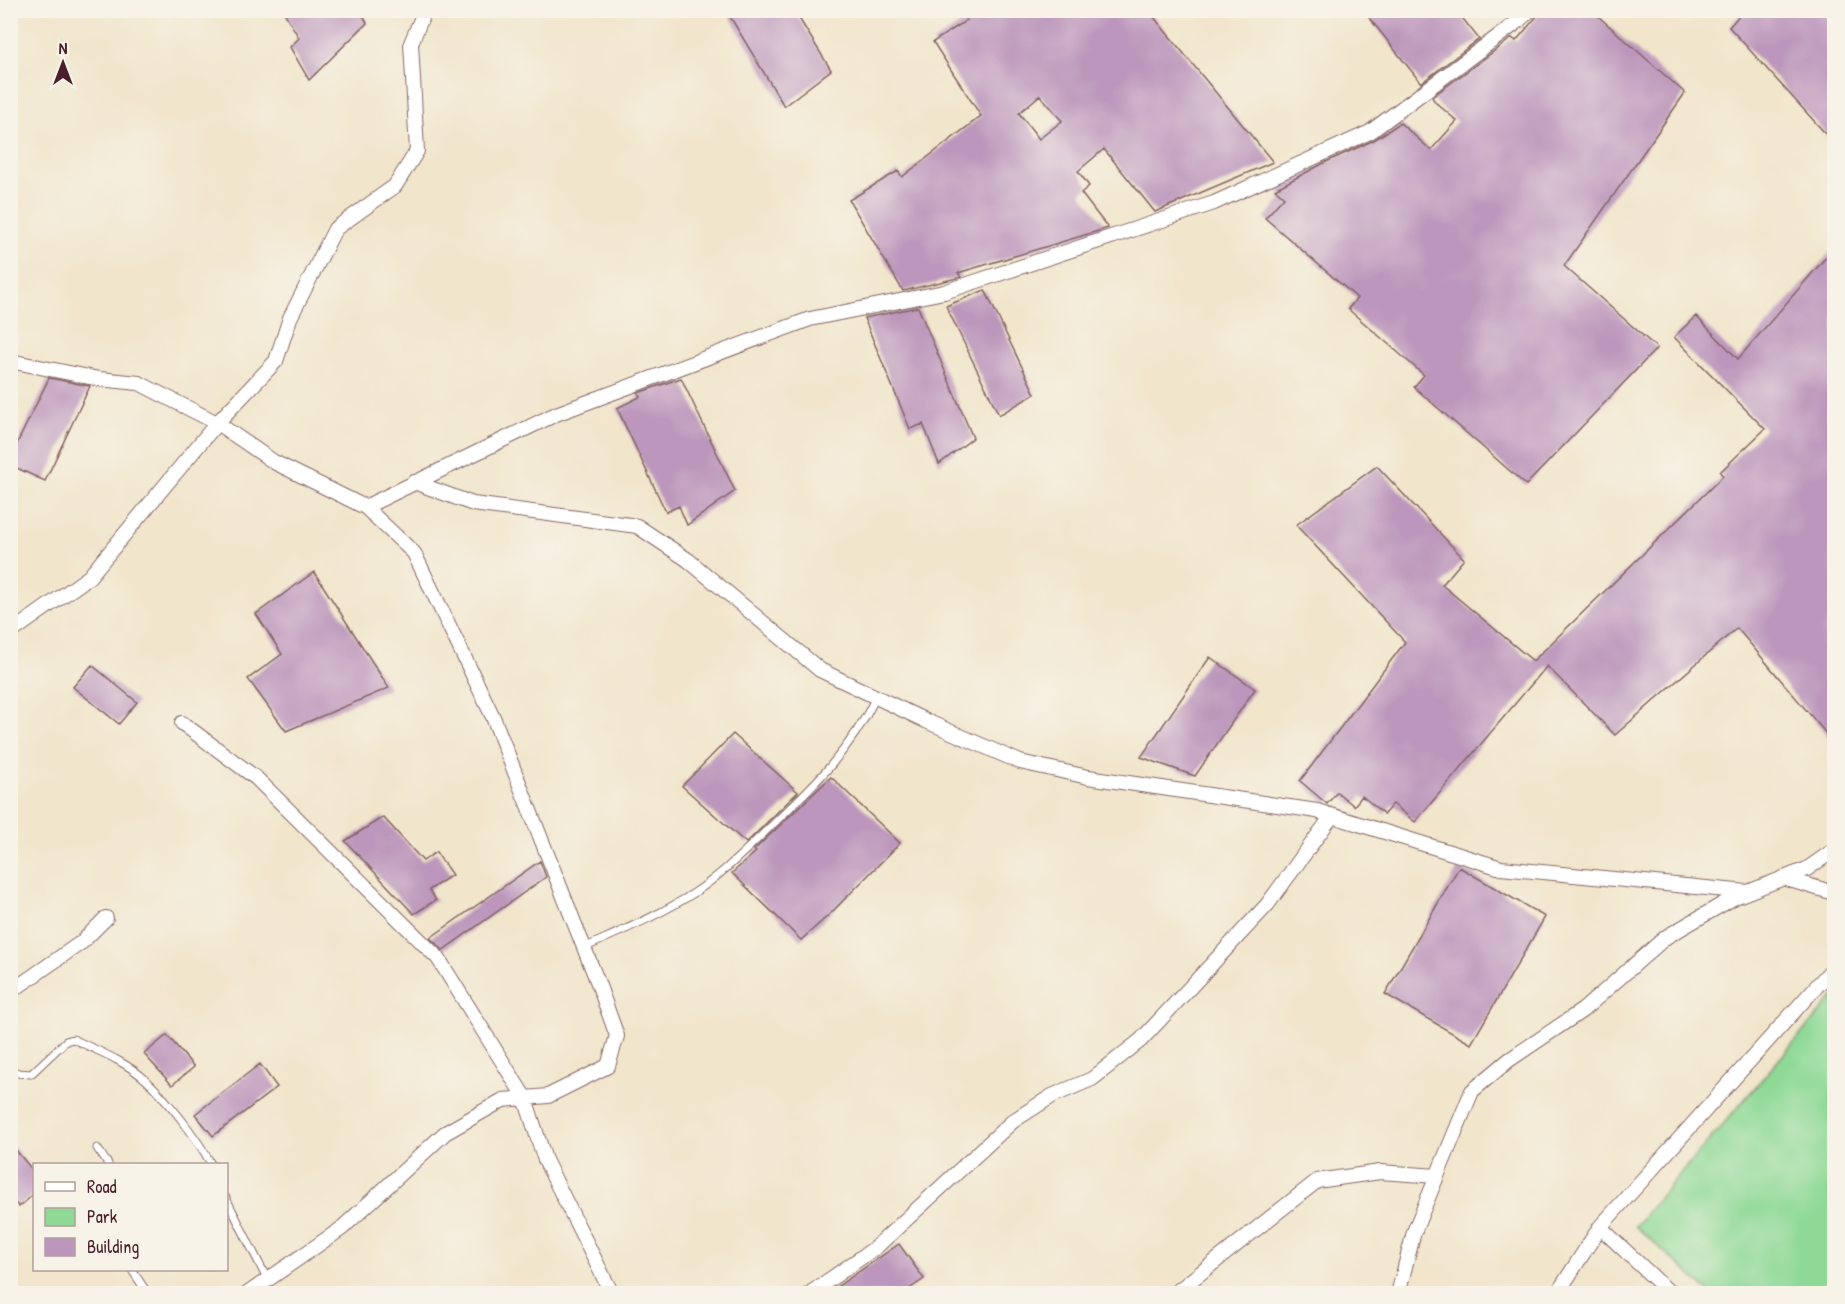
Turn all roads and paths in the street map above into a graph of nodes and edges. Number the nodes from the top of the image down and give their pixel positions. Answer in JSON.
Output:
{"nodes":[{"id":1,"x":425,"y":10,"type":"edge"},
{"id":2,"x":1530,"y":10,"type":"edge"},
{"id":3,"x":10,"y":361,"type":"edge"},
{"id":4,"x":217,"y":423,"type":"junction"},
{"id":5,"x":414,"y":482,"type":"junction"},
{"id":6,"x":365,"y":507,"type":"junction"},
{"id":7,"x":10,"y":633,"type":"edge"},
{"id":8,"x":876,"y":697,"type":"junction"},
{"id":9,"x":182,"y":723,"type":"dead end"},
{"id":10,"x":1332,"y":816,"type":"junction"},
{"id":11,"x":1834,"y":850,"type":"edge"},
{"id":12,"x":1783,"y":878,"type":"junction"},
{"id":13,"x":1747,"y":892,"type":"junction"},
{"id":14,"x":1834,"y":893,"type":"edge"},
{"id":15,"x":106,"y":918,"type":"dead end"},
{"id":16,"x":584,"y":948,"type":"junction"},
{"id":17,"x":1834,"y":967,"type":"edge"},
{"id":18,"x":10,"y":992,"type":"edge"},
{"id":19,"x":10,"y":1070,"type":"edge"},
{"id":20,"x":525,"y":1098,"type":"junction"},
{"id":21,"x":97,"y":1148,"type":"dead end"},
{"id":22,"x":107,"y":1163,"type":"edge"},
{"id":23,"x":210,"y":1163,"type":"edge"},
{"id":24,"x":1437,"y":1176,"type":"junction"},
{"id":25,"x":228,"y":1202,"type":"edge"},
{"id":26,"x":1600,"y":1227,"type":"junction"},
{"id":27,"x":133,"y":1271,"type":"edge"},
{"id":28,"x":267,"y":1280,"type":"junction"},
{"id":29,"x":148,"y":1293,"type":"edge"},
{"id":30,"x":247,"y":1293,"type":"edge"},
{"id":31,"x":612,"y":1293,"type":"edge"},
{"id":32,"x":810,"y":1293,"type":"edge"},
{"id":33,"x":1174,"y":1293,"type":"edge"},
{"id":34,"x":1398,"y":1293,"type":"edge"},
{"id":35,"x":1557,"y":1293,"type":"edge"},
{"id":36,"x":1671,"y":1293,"type":"edge"}],
"edges":[{"from":1,"to":4,"type":"street"},
{"from":2,"to":5,"type":"street"},
{"from":3,"to":4,"type":"street"},
{"from":4,"to":6,"type":"street"},
{"from":4,"to":7,"type":"street"},
{"from":5,"to":6,"type":"street"},
{"from":5,"to":8,"type":"street"},
{"from":6,"to":16,"type":"street"},
{"from":8,"to":10,"type":"street"},
{"from":8,"to":16,"type":"lane"},
{"from":9,"to":20,"type":"street"},
{"from":10,"to":13,"type":"street"},
{"from":10,"to":32,"type":"street"},
{"from":11,"to":12,"type":"street"},
{"from":12,"to":13,"type":"street"},
{"from":12,"to":14,"type":"street"},
{"from":13,"to":24,"type":"street"},
{"from":15,"to":18,"type":"street"},
{"from":16,"to":20,"type":"street"},
{"from":17,"to":26,"type":"street"},
{"from":19,"to":23,"type":"lane"},
{"from":20,"to":28,"type":"street"},
{"from":20,"to":31,"type":"street"},
{"from":21,"to":22,"type":"lane"},
{"from":24,"to":33,"type":"street"},
{"from":24,"to":34,"type":"street"},
{"from":25,"to":28,"type":"lane"},
{"from":26,"to":35,"type":"street"},
{"from":26,"to":36,"type":"street"},
{"from":27,"to":29,"type":"lane"},
{"from":28,"to":30,"type":"street"}]}
